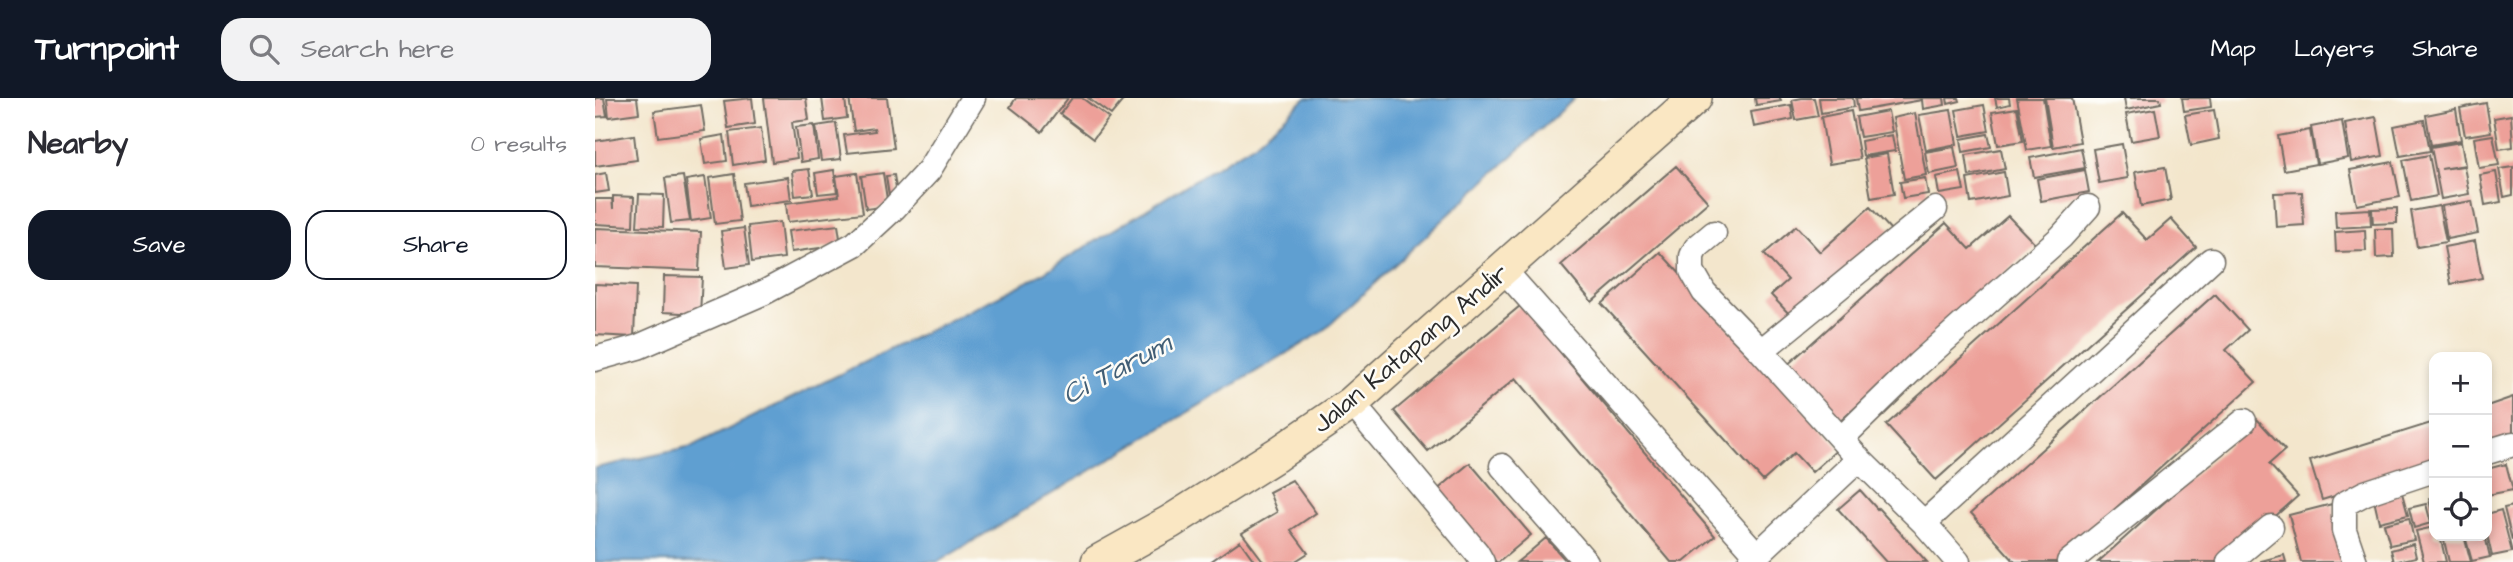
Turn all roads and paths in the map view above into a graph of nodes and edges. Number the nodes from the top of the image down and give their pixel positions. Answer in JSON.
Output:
{"nodes":[{"id":1,"x":1695,"y":98,"type":"edge"},
{"id":2,"x":969,"y":100,"type":"edge"},
{"id":3,"x":2088,"y":207,"type":"dead end"},
{"id":4,"x":1935,"y":209,"type":"dead end"},
{"id":5,"x":1714,"y":233,"type":"dead end"},
{"id":6,"x":2211,"y":260,"type":"dead end"},
{"id":7,"x":1504,"y":270,"type":"junction"},
{"id":8,"x":1761,"y":351,"type":"junction"},
{"id":9,"x":595,"y":359,"type":"edge"},
{"id":10,"x":1352,"y":403,"type":"junction"},
{"id":11,"x":2244,"y":421,"type":"dead end"},
{"id":12,"x":1841,"y":439,"type":"junction"},
{"id":13,"x":2513,"y":443,"type":"edge"},
{"id":14,"x":2492,"y":450,"type":"edge"},
{"id":15,"x":1859,"y":459,"type":"junction"},
{"id":16,"x":1502,"y":466,"type":"dead end"},
{"id":17,"x":2429,"y":472,"type":"edge"},
{"id":18,"x":1924,"y":523,"type":"junction"},
{"id":19,"x":2270,"y":527,"type":"dead end"},
{"id":20,"x":1754,"y":559,"type":"edge"},
{"id":21,"x":1582,"y":561,"type":"edge"},
{"id":22,"x":1098,"y":562,"type":"edge"},
{"id":23,"x":1482,"y":562,"type":"edge"},
{"id":24,"x":1958,"y":562,"type":"edge"},
{"id":25,"x":2070,"y":562,"type":"edge"},
{"id":26,"x":2229,"y":562,"type":"edge"},
{"id":27,"x":2355,"y":562,"type":"edge"}],
"edges":[{"from":1,"to":7,"type":"street","name":"Jalan Katapang Andir"},
{"from":2,"to":9,"type":"street"},
{"from":3,"to":12,"type":"street"},
{"from":4,"to":8,"type":"street"},
{"from":5,"to":8,"type":"street"},
{"from":6,"to":18,"type":"street"},
{"from":7,"to":10,"type":"street","name":"Jalan Katapang Andir"},
{"from":7,"to":20,"type":"street"},
{"from":8,"to":12,"type":"street"},
{"from":10,"to":22,"type":"street","name":"Jalan Katapang Andir"},
{"from":10,"to":23,"type":"street"},
{"from":11,"to":25,"type":"street"},
{"from":12,"to":15,"type":"street"},
{"from":13,"to":14,"type":"street"},
{"from":15,"to":18,"type":"street"},
{"from":15,"to":20,"type":"street"},
{"from":16,"to":21,"type":"street"},
{"from":17,"to":27,"type":"street"},
{"from":18,"to":24,"type":"street"},
{"from":19,"to":26,"type":"street"}]}
